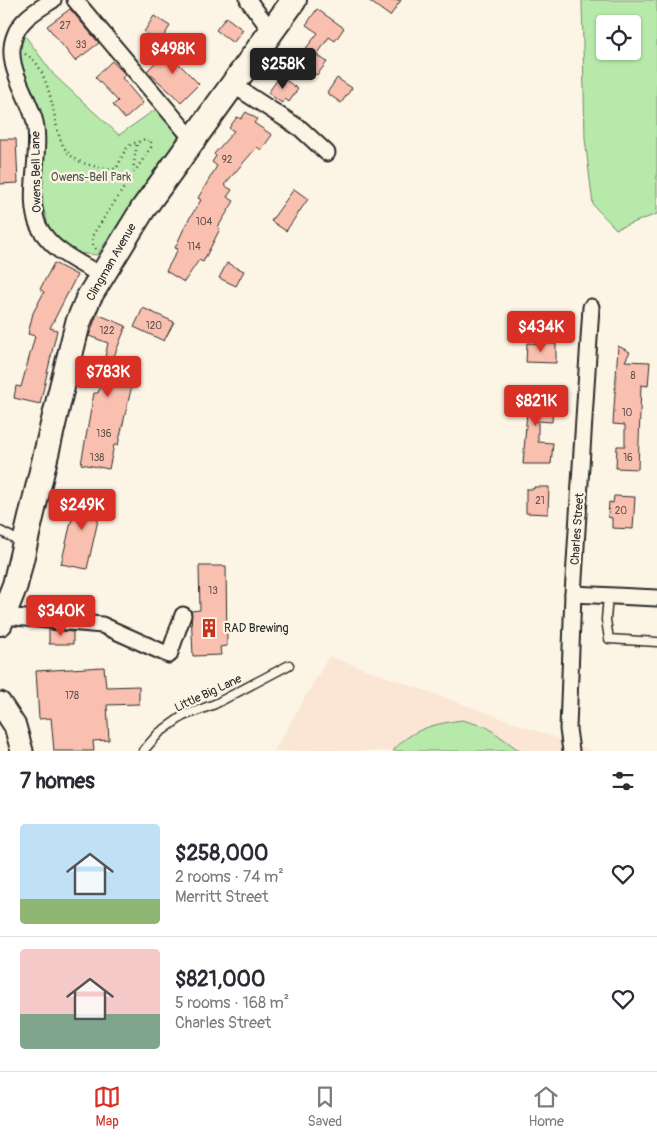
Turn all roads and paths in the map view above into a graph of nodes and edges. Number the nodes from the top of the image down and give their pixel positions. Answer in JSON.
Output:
{"nodes":[{"id":1,"x":54,"y":0,"type":"edge"},
{"id":2,"x":74,"y":0,"type":"edge"},
{"id":3,"x":248,"y":0,"type":"edge"},
{"id":4,"x":294,"y":0,"type":"edge"},
{"id":5,"x":272,"y":32,"type":"junction"},
{"id":6,"x":12,"y":51,"type":"junction"},
{"id":7,"x":233,"y":85,"type":"junction"},
{"id":8,"x":193,"y":140,"type":"junction"},
{"id":9,"x":137,"y":142,"type":"junction"},
{"id":10,"x":327,"y":153,"type":"dead end"},
{"id":11,"x":133,"y":170,"type":"junction"},
{"id":12,"x":100,"y":264,"type":"junction"},
{"id":13,"x":591,"y":307,"type":"dead end"},
{"id":14,"x":0,"y":531,"type":"edge"},
{"id":15,"x":24,"y":544,"type":"junction"},
{"id":16,"x":573,"y":594,"type":"junction"},
{"id":17,"x":608,"y":595,"type":"junction"},
{"id":18,"x":657,"y":598,"type":"edge"},
{"id":19,"x":184,"y":615,"type":"dead end"},
{"id":20,"x":1,"y":621,"type":"edge"},
{"id":21,"x":657,"y":642,"type":"edge"},
{"id":22,"x":289,"y":665,"type":"dead end"},
{"id":23,"x":0,"y":703,"type":"edge"},
{"id":24,"x":22,"y":751,"type":"edge"},
{"id":25,"x":143,"y":751,"type":"edge"},
{"id":26,"x":571,"y":751,"type":"edge"}],
"edges":[{"from":1,"to":6,"type":"street","name":"Owens Bell Lane"},
{"from":2,"to":8,"type":"street"},
{"from":3,"to":5,"type":"street"},
{"from":4,"to":5,"type":"main road","name":"Clingman Avenue"},
{"from":5,"to":7,"type":"main road","name":"Clingman Avenue"},
{"from":6,"to":9,"type":"path"},
{"from":6,"to":12,"type":"street","name":"Owens Bell Lane"},
{"from":7,"to":8,"type":"main road","name":"Clingman Avenue"},
{"from":7,"to":10,"type":"street"},
{"from":8,"to":12,"type":"main road","name":"Clingman Avenue"},
{"from":9,"to":11,"type":"path"},
{"from":9,"to":11,"type":"path"},
{"from":11,"to":12,"type":"path"},
{"from":12,"to":15,"type":"main road","name":"Clingman Avenue"},
{"from":13,"to":16,"type":"street","name":"Charles Street"},
{"from":14,"to":15,"type":"lane"},
{"from":15,"to":20,"type":"main road","name":"Clingman Avenue"},
{"from":16,"to":17,"type":"street"},
{"from":16,"to":26,"type":"street","name":"Charles Street"},
{"from":17,"to":18,"type":"street"},
{"from":17,"to":21,"type":"lane"},
{"from":19,"to":20,"type":"street"},
{"from":22,"to":25,"type":"lane","name":"Little Big Lane"},
{"from":23,"to":24,"type":"main road"}]}
